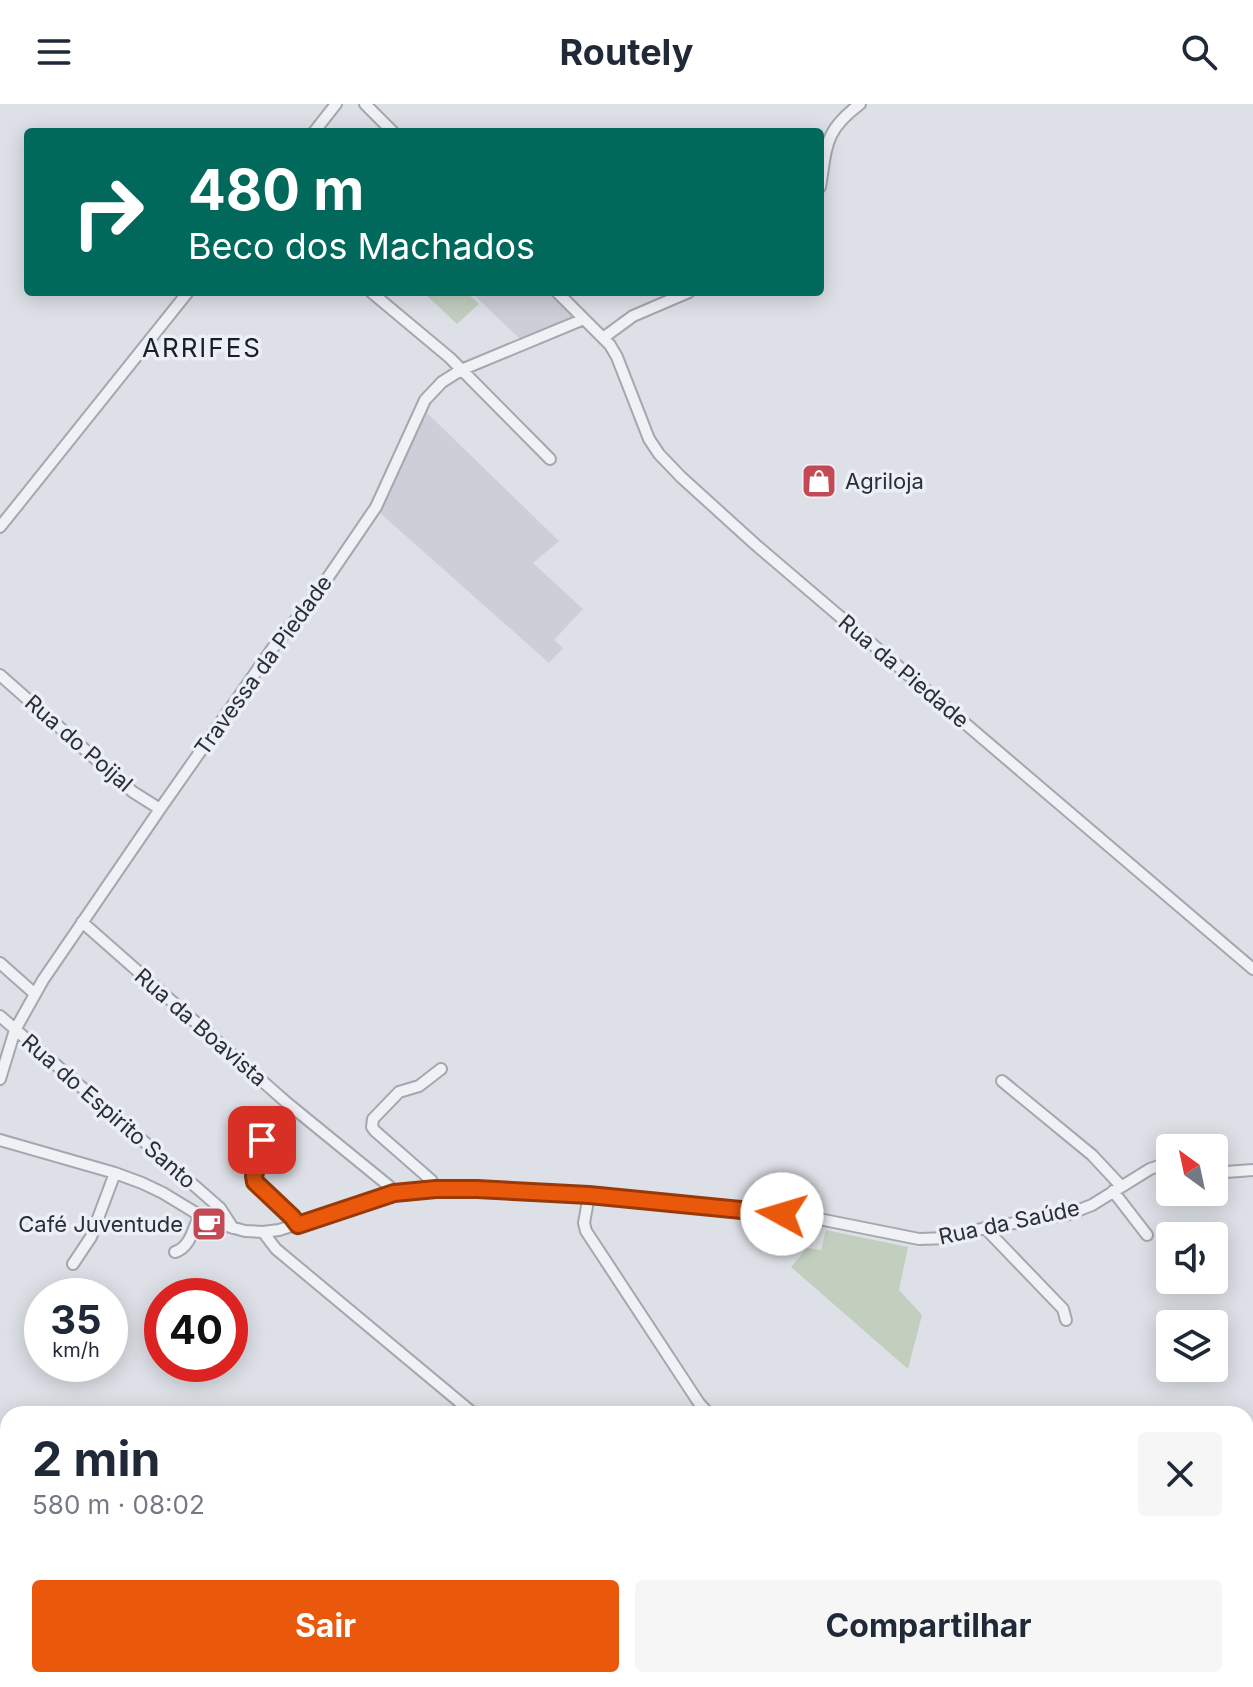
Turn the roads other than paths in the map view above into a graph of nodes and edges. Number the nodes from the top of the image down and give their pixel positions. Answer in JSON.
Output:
{"nodes":[{"id":1,"x":336,"y":104,"type":"edge"},
{"id":2,"x":365,"y":104,"type":"edge"},
{"id":3,"x":860,"y":104,"type":"edge"},
{"id":4,"x":317,"y":128,"type":"edge"},
{"id":5,"x":389,"y":128,"type":"edge"},
{"id":6,"x":824,"y":167,"type":"edge"},
{"id":7,"x":185,"y":296,"type":"edge"},
{"id":8,"x":376,"y":296,"type":"edge"},
{"id":9,"x":561,"y":296,"type":"edge"},
{"id":10,"x":680,"y":296,"type":"edge"},
{"id":11,"x":584,"y":319,"type":"junction"},
{"id":12,"x":603,"y":338,"type":"junction"},
{"id":13,"x":461,"y":370,"type":"junction"},
{"id":14,"x":550,"y":459,"type":"dead end"},
{"id":15,"x":0,"y":527,"type":"edge"},
{"id":16,"x":0,"y":675,"type":"edge"},
{"id":17,"x":160,"y":809,"type":"junction"},
{"id":18,"x":82,"y":922,"type":"junction"},
{"id":19,"x":0,"y":963,"type":"edge"},
{"id":20,"x":1253,"y":969,"type":"edge"},
{"id":21,"x":35,"y":994,"type":"junction"},
{"id":22,"x":0,"y":1016,"type":"edge"},
{"id":23,"x":15,"y":1030,"type":"junction"},
{"id":24,"x":441,"y":1069,"type":"dead end"},
{"id":25,"x":0,"y":1079,"type":"edge"},
{"id":26,"x":1002,"y":1081,"type":"dead end"},
{"id":27,"x":0,"y":1140,"type":"edge"},
{"id":28,"x":262,"y":1140,"type":"dead end"},
{"id":29,"x":1156,"y":1167,"type":"edge"},
{"id":30,"x":1253,"y":1170,"type":"edge"},
{"id":31,"x":1228,"y":1172,"type":"edge"},
{"id":32,"x":115,"y":1173,"type":"junction"},
{"id":33,"x":772,"y":1185,"type":"dead end"},
{"id":34,"x":436,"y":1189,"type":"junction"},
{"id":35,"x":1117,"y":1189,"type":"junction"},
{"id":36,"x":394,"y":1193,"type":"junction"},
{"id":37,"x":589,"y":1195,"type":"junction"},
{"id":38,"x":199,"y":1216,"type":"junction"},
{"id":39,"x":803,"y":1217,"type":"junction"},
{"id":40,"x":298,"y":1225,"type":"junction"},
{"id":41,"x":233,"y":1228,"type":"junction"},
{"id":42,"x":985,"y":1228,"type":"junction"},
{"id":43,"x":263,"y":1232,"type":"junction"},
{"id":44,"x":1147,"y":1235,"type":"dead end"},
{"id":45,"x":175,"y":1252,"type":"dead end"},
{"id":46,"x":73,"y":1264,"type":"dead end"},
{"id":47,"x":1066,"y":1320,"type":"dead end"},
{"id":48,"x":464,"y":1406,"type":"edge"},
{"id":49,"x":702,"y":1406,"type":"edge"}],
"edges":[{"from":1,"to":4,"type":"street"},
{"from":2,"to":5,"type":"street"},
{"from":3,"to":6,"type":"street"},
{"from":7,"to":15,"type":"street"},
{"from":8,"to":13,"type":"street"},
{"from":9,"to":11,"type":"street","name":"Rua da Piedade"},
{"from":10,"to":12,"type":"street"},
{"from":11,"to":12,"type":"street","name":"Rua da Piedade"},
{"from":11,"to":13,"type":"street","name":"Travessa da Piedade"},
{"from":12,"to":20,"type":"street","name":"Rua da Piedade"},
{"from":13,"to":14,"type":"street"},
{"from":13,"to":17,"type":"street","name":"Travessa da Piedade"},
{"from":16,"to":17,"type":"street","name":"Rua do Poijal"},
{"from":17,"to":18,"type":"street","name":"Travessa da Piedade"},
{"from":18,"to":21,"type":"street","name":"Travessa da Piedade"},
{"from":18,"to":36,"type":"street","name":"Rua da Boavista"},
{"from":19,"to":21,"type":"street"},
{"from":21,"to":23,"type":"street","name":"Travessa da Piedade"},
{"from":22,"to":23,"type":"street","name":"Rua do Espirito Santo"},
{"from":23,"to":25,"type":"street","name":"Travessa da Piedade"},
{"from":23,"to":41,"type":"street","name":"Rua do Espirito Santo"},
{"from":24,"to":34,"type":"street"},
{"from":26,"to":35,"type":"street"},
{"from":27,"to":32,"type":"street","name":"Rua da Saúde"},
{"from":28,"to":40,"type":"street"},
{"from":29,"to":35,"type":"street","name":"Rua da Saúde"},
{"from":30,"to":31,"type":"street"},
{"from":32,"to":38,"type":"street","name":"Rua da Saúde"},
{"from":32,"to":46,"type":"street"},
{"from":33,"to":39,"type":"street"},
{"from":34,"to":36,"type":"street","name":"Rua da Saúde"},
{"from":34,"to":37,"type":"street","name":"Rua da Saúde"},
{"from":35,"to":42,"type":"street","name":"Rua da Saúde"},
{"from":35,"to":44,"type":"street"},
{"from":36,"to":40,"type":"street","name":"Rua da Saúde"},
{"from":37,"to":39,"type":"street","name":"Rua da Saúde"},
{"from":37,"to":49,"type":"street"},
{"from":38,"to":41,"type":"street","name":"Rua da Saúde"},
{"from":38,"to":45,"type":"street"},
{"from":39,"to":42,"type":"street","name":"Rua da Saúde"},
{"from":40,"to":43,"type":"street","name":"Rua da Saúde"},
{"from":41,"to":43,"type":"street","name":"Rua da Saúde"},
{"from":42,"to":47,"type":"street"},
{"from":43,"to":48,"type":"street"}]}
